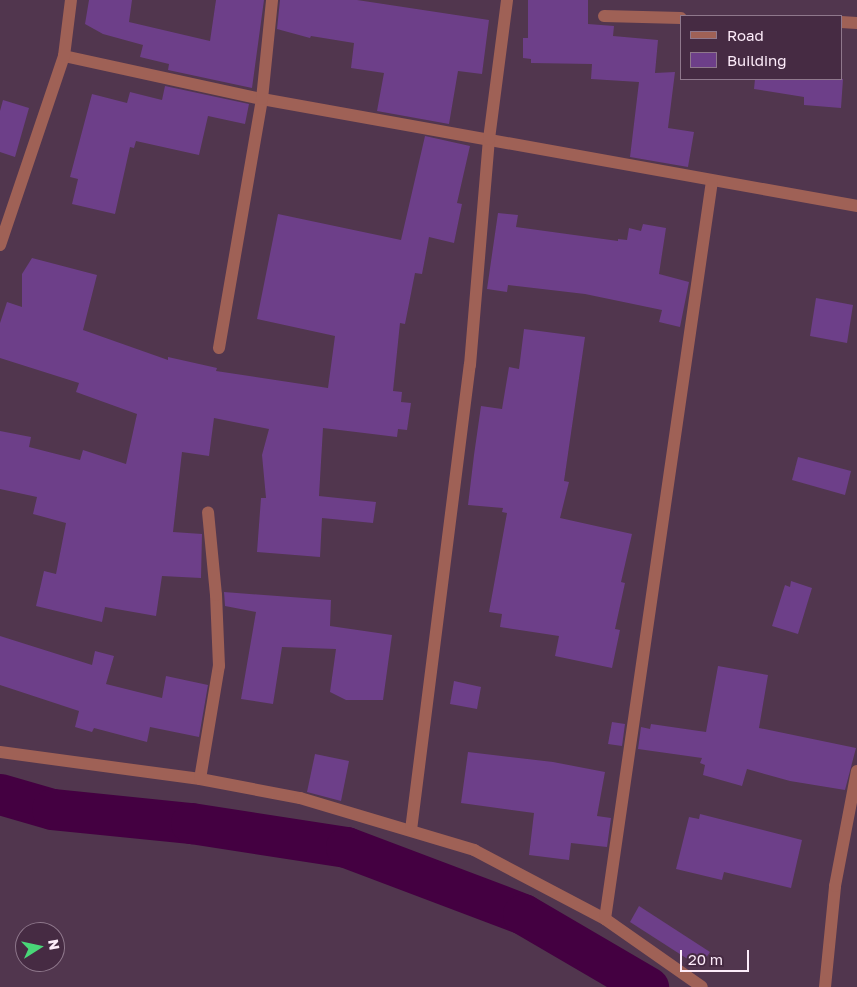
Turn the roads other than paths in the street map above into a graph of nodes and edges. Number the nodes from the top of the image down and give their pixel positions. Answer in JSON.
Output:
{"nodes":[{"id":1,"x":71,"y":0,"type":"edge"},
{"id":2,"x":272,"y":0,"type":"edge"},
{"id":3,"x":507,"y":0,"type":"edge"},
{"id":4,"x":604,"y":16,"type":"dead end"},
{"id":5,"x":680,"y":18,"type":"edge"},
{"id":6,"x":842,"y":22,"type":"edge"},
{"id":7,"x":857,"y":23,"type":"edge"},
{"id":8,"x":64,"y":56,"type":"junction"},
{"id":9,"x":262,"y":99,"type":"junction"},
{"id":10,"x":489,"y":138,"type":"junction"},
{"id":11,"x":712,"y":182,"type":"junction"},
{"id":12,"x":857,"y":206,"type":"edge"},
{"id":13,"x":0,"y":245,"type":"edge"},
{"id":14,"x":219,"y":348,"type":"dead end"},
{"id":15,"x":208,"y":512,"type":"dead end"},
{"id":16,"x":0,"y":752,"type":"edge"},
{"id":17,"x":857,"y":771,"type":"edge"},
{"id":18,"x":200,"y":779,"type":"junction"},
{"id":19,"x":411,"y":830,"type":"junction"},
{"id":20,"x":605,"y":920,"type":"junction"},
{"id":21,"x":702,"y":987,"type":"edge"},
{"id":22,"x":825,"y":987,"type":"edge"}],
"edges":[{"from":1,"to":8,"type":"street"},
{"from":2,"to":9,"type":"street"},
{"from":3,"to":10,"type":"street"},
{"from":4,"to":5,"type":"street"},
{"from":6,"to":7,"type":"street"},
{"from":8,"to":9,"type":"street"},
{"from":8,"to":13,"type":"street"},
{"from":9,"to":10,"type":"street"},
{"from":9,"to":14,"type":"street"},
{"from":10,"to":11,"type":"street"},
{"from":10,"to":19,"type":"street"},
{"from":11,"to":12,"type":"street"},
{"from":11,"to":20,"type":"street"},
{"from":15,"to":18,"type":"street"},
{"from":16,"to":18,"type":"street"},
{"from":17,"to":22,"type":"street"},
{"from":18,"to":19,"type":"street"},
{"from":19,"to":20,"type":"street"},
{"from":20,"to":21,"type":"street"}]}
